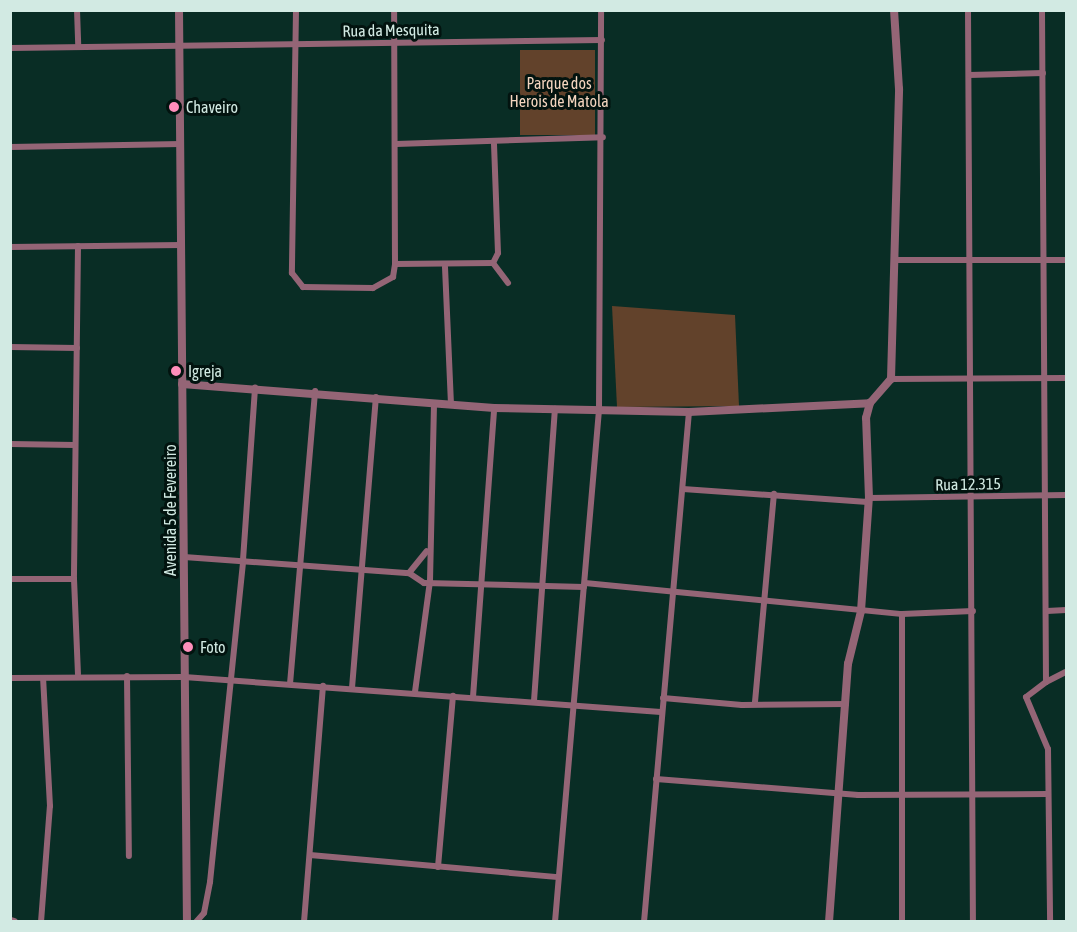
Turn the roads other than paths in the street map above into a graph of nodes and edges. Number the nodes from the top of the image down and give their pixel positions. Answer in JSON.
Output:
{"nodes":[{"id":1,"x":77,"y":10,"type":"edge"},
{"id":2,"x":179,"y":10,"type":"edge"},
{"id":3,"x":296,"y":10,"type":"edge"},
{"id":4,"x":394,"y":10,"type":"edge"},
{"id":5,"x":601,"y":10,"type":"edge"},
{"id":6,"x":894,"y":10,"type":"edge"},
{"id":7,"x":968,"y":10,"type":"edge"},
{"id":8,"x":1042,"y":10,"type":"edge"},
{"id":9,"x":602,"y":40,"type":"junction"},
{"id":10,"x":393,"y":43,"type":"junction"},
{"id":11,"x":296,"y":44,"type":"junction"},
{"id":12,"x":78,"y":46,"type":"junction"},
{"id":13,"x":180,"y":46,"type":"junction"},
{"id":14,"x":10,"y":48,"type":"edge"},
{"id":15,"x":1043,"y":73,"type":"junction"},
{"id":16,"x":969,"y":75,"type":"junction"},
{"id":17,"x":603,"y":136,"type":"junction"},
{"id":18,"x":181,"y":144,"type":"junction"},
{"id":19,"x":396,"y":144,"type":"junction"},
{"id":20,"x":494,"y":144,"type":"junction"},
{"id":21,"x":10,"y":147,"type":"edge"},
{"id":22,"x":182,"y":245,"type":"junction"},
{"id":23,"x":78,"y":246,"type":"junction"},
{"id":24,"x":10,"y":247,"type":"edge"},
{"id":25,"x":895,"y":260,"type":"junction"},
{"id":26,"x":1042,"y":260,"type":"junction"},
{"id":27,"x":1066,"y":260,"type":"edge"},
{"id":28,"x":969,"y":262,"type":"junction"},
{"id":29,"x":395,"y":264,"type":"junction"},
{"id":30,"x":493,"y":264,"type":"junction"},
{"id":31,"x":445,"y":267,"type":"junction"},
{"id":32,"x":508,"y":283,"type":"dead end"},
{"id":33,"x":10,"y":347,"type":"edge"},
{"id":34,"x":77,"y":348,"type":"junction"},
{"id":35,"x":1042,"y":378,"type":"junction"},
{"id":36,"x":1066,"y":378,"type":"edge"},
{"id":37,"x":891,"y":379,"type":"junction"},
{"id":38,"x":970,"y":380,"type":"junction"},
{"id":39,"x":182,"y":384,"type":"junction"},
{"id":40,"x":255,"y":386,"type":"junction"},
{"id":41,"x":315,"y":391,"type":"junction"},
{"id":42,"x":376,"y":397,"type":"junction"},
{"id":43,"x":434,"y":403,"type":"junction"},
{"id":44,"x":870,"y":403,"type":"junction"},
{"id":45,"x":451,"y":404,"type":"junction"},
{"id":46,"x":494,"y":408,"type":"junction"},
{"id":47,"x":555,"y":409,"type":"junction"},
{"id":48,"x":599,"y":411,"type":"junction"},
{"id":49,"x":689,"y":412,"type":"junction"},
{"id":50,"x":10,"y":444,"type":"edge"},
{"id":51,"x":75,"y":445,"type":"junction"},
{"id":52,"x":683,"y":489,"type":"junction"},
{"id":53,"x":774,"y":494,"type":"junction"},
{"id":54,"x":1046,"y":495,"type":"junction"},
{"id":55,"x":1066,"y":495,"type":"edge"},
{"id":56,"x":973,"y":498,"type":"junction"},
{"id":57,"x":869,"y":500,"type":"junction"},
{"id":58,"x":427,"y":551,"type":"junction"},
{"id":59,"x":184,"y":558,"type":"junction"},
{"id":60,"x":243,"y":560,"type":"junction"},
{"id":61,"x":303,"y":565,"type":"junction"},
{"id":62,"x":362,"y":568,"type":"junction"},
{"id":63,"x":409,"y":573,"type":"junction"},
{"id":64,"x":10,"y":579,"type":"edge"},
{"id":65,"x":74,"y":579,"type":"junction"},
{"id":66,"x":430,"y":581,"type":"junction"},
{"id":67,"x":483,"y":581,"type":"junction"},
{"id":68,"x":543,"y":584,"type":"junction"},
{"id":69,"x":584,"y":585,"type":"junction"},
{"id":70,"x":674,"y":590,"type":"junction"},
{"id":71,"x":764,"y":597,"type":"junction"},
{"id":72,"x":1066,"y":610,"type":"edge"},
{"id":73,"x":861,"y":611,"type":"junction"},
{"id":74,"x":973,"y":611,"type":"junction"},
{"id":75,"x":1047,"y":611,"type":"junction"},
{"id":76,"x":902,"y":614,"type":"junction"},
{"id":77,"x":1066,"y":672,"type":"edge"},
{"id":78,"x":78,"y":674,"type":"junction"},
{"id":79,"x":127,"y":676,"type":"junction"},
{"id":80,"x":184,"y":677,"type":"junction"},
{"id":81,"x":10,"y":678,"type":"edge"},
{"id":82,"x":43,"y":678,"type":"junction"},
{"id":83,"x":231,"y":681,"type":"junction"},
{"id":84,"x":1046,"y":682,"type":"junction"},
{"id":85,"x":290,"y":684,"type":"junction"},
{"id":86,"x":323,"y":686,"type":"junction"},
{"id":87,"x":352,"y":688,"type":"junction"},
{"id":88,"x":415,"y":692,"type":"junction"},
{"id":89,"x":453,"y":696,"type":"junction"},
{"id":90,"x":473,"y":697,"type":"junction"},
{"id":91,"x":663,"y":698,"type":"junction"},
{"id":92,"x":534,"y":701,"type":"junction"},
{"id":93,"x":755,"y":702,"type":"junction"},
{"id":94,"x":573,"y":703,"type":"junction"},
{"id":95,"x":846,"y":704,"type":"junction"},
{"id":96,"x":661,"y":712,"type":"junction"},
{"id":97,"x":656,"y":779,"type":"junction"},
{"id":98,"x":839,"y":790,"type":"junction"},
{"id":99,"x":1048,"y":794,"type":"junction"},
{"id":100,"x":901,"y":796,"type":"junction"},
{"id":101,"x":975,"y":798,"type":"junction"},
{"id":102,"x":310,"y":855,"type":"junction"},
{"id":103,"x":129,"y":856,"type":"dead end"},
{"id":104,"x":438,"y":867,"type":"junction"},
{"id":105,"x":558,"y":877,"type":"junction"},
{"id":106,"x":41,"y":921,"type":"edge"},
{"id":107,"x":187,"y":921,"type":"edge"},
{"id":108,"x":196,"y":921,"type":"edge"},
{"id":109,"x":304,"y":921,"type":"edge"},
{"id":110,"x":555,"y":921,"type":"edge"},
{"id":111,"x":644,"y":921,"type":"edge"},
{"id":112,"x":830,"y":921,"type":"edge"},
{"id":113,"x":902,"y":921,"type":"edge"},
{"id":114,"x":974,"y":921,"type":"edge"},
{"id":115,"x":1050,"y":921,"type":"edge"}],
"edges":[{"from":1,"to":12,"type":"street"},
{"from":2,"to":13,"type":"street","name":"Avenida 5 de Fevereiro"},
{"from":3,"to":11,"type":"street"},
{"from":4,"to":10,"type":"street"},
{"from":5,"to":9,"type":"street"},
{"from":6,"to":25,"type":"street"},
{"from":7,"to":16,"type":"street"},
{"from":8,"to":15,"type":"street"},
{"from":9,"to":10,"type":"street","name":"Rua da Mesquita"},
{"from":9,"to":17,"type":"street"},
{"from":10,"to":11,"type":"street","name":"Rua da Mesquita"},
{"from":10,"to":19,"type":"street"},
{"from":11,"to":13,"type":"street","name":"Rua da Mesquita"},
{"from":11,"to":29,"type":"street"},
{"from":12,"to":13,"type":"street","name":"Rua da Mesquita"},
{"from":12,"to":14,"type":"street","name":"Rua da Mesquita"},
{"from":13,"to":18,"type":"street","name":"Avenida 5 de Fevereiro"},
{"from":15,"to":16,"type":"street"},
{"from":15,"to":26,"type":"street"},
{"from":16,"to":28,"type":"street"},
{"from":17,"to":20,"type":"street"},
{"from":17,"to":48,"type":"street"},
{"from":18,"to":21,"type":"street"},
{"from":18,"to":22,"type":"street","name":"Avenida 5 de Fevereiro"},
{"from":19,"to":20,"type":"street"},
{"from":19,"to":29,"type":"street"},
{"from":20,"to":30,"type":"street"},
{"from":22,"to":23,"type":"street"},
{"from":22,"to":39,"type":"street","name":"Avenida 5 de Fevereiro"},
{"from":23,"to":24,"type":"street"},
{"from":23,"to":34,"type":"street"},
{"from":25,"to":28,"type":"street"},
{"from":25,"to":37,"type":"street"},
{"from":26,"to":27,"type":"street"},
{"from":26,"to":28,"type":"street"},
{"from":26,"to":35,"type":"street"},
{"from":28,"to":38,"type":"street"},
{"from":29,"to":31,"type":"street"},
{"from":30,"to":31,"type":"street"},
{"from":30,"to":32,"type":"street"},
{"from":31,"to":45,"type":"street"},
{"from":33,"to":34,"type":"street"},
{"from":34,"to":51,"type":"street"},
{"from":35,"to":36,"type":"street"},
{"from":35,"to":38,"type":"street"},
{"from":35,"to":54,"type":"street"},
{"from":37,"to":38,"type":"street"},
{"from":37,"to":44,"type":"street"},
{"from":38,"to":56,"type":"street"},
{"from":39,"to":40,"type":"street"},
{"from":39,"to":59,"type":"street","name":"Avenida 5 de Fevereiro"},
{"from":40,"to":41,"type":"street"},
{"from":40,"to":60,"type":"street"},
{"from":41,"to":42,"type":"street"},
{"from":41,"to":61,"type":"street"},
{"from":42,"to":43,"type":"street"},
{"from":42,"to":62,"type":"street"},
{"from":43,"to":45,"type":"street"},
{"from":43,"to":58,"type":"street"},
{"from":44,"to":49,"type":"street"},
{"from":44,"to":57,"type":"street"},
{"from":45,"to":46,"type":"street"},
{"from":46,"to":47,"type":"street"},
{"from":46,"to":67,"type":"street"},
{"from":47,"to":48,"type":"street"},
{"from":47,"to":68,"type":"street"},
{"from":48,"to":49,"type":"street"},
{"from":48,"to":69,"type":"street"},
{"from":49,"to":52,"type":"street"},
{"from":50,"to":51,"type":"street"},
{"from":51,"to":65,"type":"street"},
{"from":52,"to":53,"type":"street","name":"Rua 12.315"},
{"from":52,"to":70,"type":"street"},
{"from":53,"to":57,"type":"street","name":"Rua 12.315"},
{"from":53,"to":71,"type":"street"},
{"from":54,"to":55,"type":"street","name":"Rua 12.315"},
{"from":54,"to":56,"type":"street","name":"Rua 12.315"},
{"from":54,"to":75,"type":"street"},
{"from":56,"to":57,"type":"street","name":"Rua 12.315"},
{"from":56,"to":74,"type":"street"},
{"from":57,"to":73,"type":"street"},
{"from":58,"to":63,"type":"street"},
{"from":58,"to":66,"type":"street"},
{"from":59,"to":60,"type":"street"},
{"from":59,"to":80,"type":"street","name":"Avenida 5 de Fevereiro"},
{"from":60,"to":61,"type":"street"},
{"from":60,"to":83,"type":"street"},
{"from":61,"to":62,"type":"street"},
{"from":61,"to":85,"type":"street"},
{"from":62,"to":63,"type":"street"},
{"from":62,"to":87,"type":"street"},
{"from":63,"to":66,"type":"street"},
{"from":64,"to":65,"type":"street"},
{"from":65,"to":78,"type":"street"},
{"from":66,"to":67,"type":"street"},
{"from":66,"to":88,"type":"street"},
{"from":67,"to":68,"type":"street"},
{"from":67,"to":90,"type":"street"},
{"from":68,"to":69,"type":"street"},
{"from":68,"to":92,"type":"street"},
{"from":69,"to":70,"type":"street"},
{"from":69,"to":94,"type":"street"},
{"from":70,"to":71,"type":"street"},
{"from":70,"to":91,"type":"street"},
{"from":71,"to":73,"type":"street"},
{"from":71,"to":93,"type":"street"},
{"from":72,"to":75,"type":"street"},
{"from":73,"to":76,"type":"street"},
{"from":73,"to":95,"type":"street"},
{"from":74,"to":76,"type":"street"},
{"from":74,"to":101,"type":"street"},
{"from":75,"to":84,"type":"street"},
{"from":76,"to":100,"type":"street"},
{"from":77,"to":84,"type":"street"},
{"from":78,"to":79,"type":"street"},
{"from":78,"to":82,"type":"street"},
{"from":79,"to":80,"type":"street"},
{"from":79,"to":103,"type":"street"},
{"from":80,"to":83,"type":"street"},
{"from":80,"to":107,"type":"street","name":"Avenida 5 de Fevereiro"},
{"from":81,"to":82,"type":"street"},
{"from":82,"to":106,"type":"street"},
{"from":83,"to":85,"type":"street"},
{"from":83,"to":108,"type":"street"},
{"from":84,"to":99,"type":"street"},
{"from":85,"to":86,"type":"street"},
{"from":86,"to":87,"type":"street"},
{"from":86,"to":102,"type":"street"},
{"from":87,"to":88,"type":"street"},
{"from":88,"to":89,"type":"street"},
{"from":89,"to":90,"type":"street"},
{"from":89,"to":104,"type":"street"},
{"from":90,"to":92,"type":"street"},
{"from":91,"to":93,"type":"street"},
{"from":91,"to":96,"type":"street"},
{"from":92,"to":94,"type":"street"},
{"from":93,"to":95,"type":"street"},
{"from":94,"to":96,"type":"street"},
{"from":94,"to":105,"type":"street"},
{"from":95,"to":98,"type":"street"},
{"from":96,"to":97,"type":"street"},
{"from":97,"to":98,"type":"street"},
{"from":97,"to":111,"type":"street"},
{"from":98,"to":100,"type":"street"},
{"from":98,"to":112,"type":"street"},
{"from":99,"to":101,"type":"street"},
{"from":99,"to":115,"type":"street"},
{"from":100,"to":101,"type":"street"},
{"from":100,"to":113,"type":"street"},
{"from":101,"to":114,"type":"street"},
{"from":102,"to":104,"type":"street"},
{"from":102,"to":109,"type":"street"},
{"from":104,"to":105,"type":"street"},
{"from":105,"to":110,"type":"street"}]}
